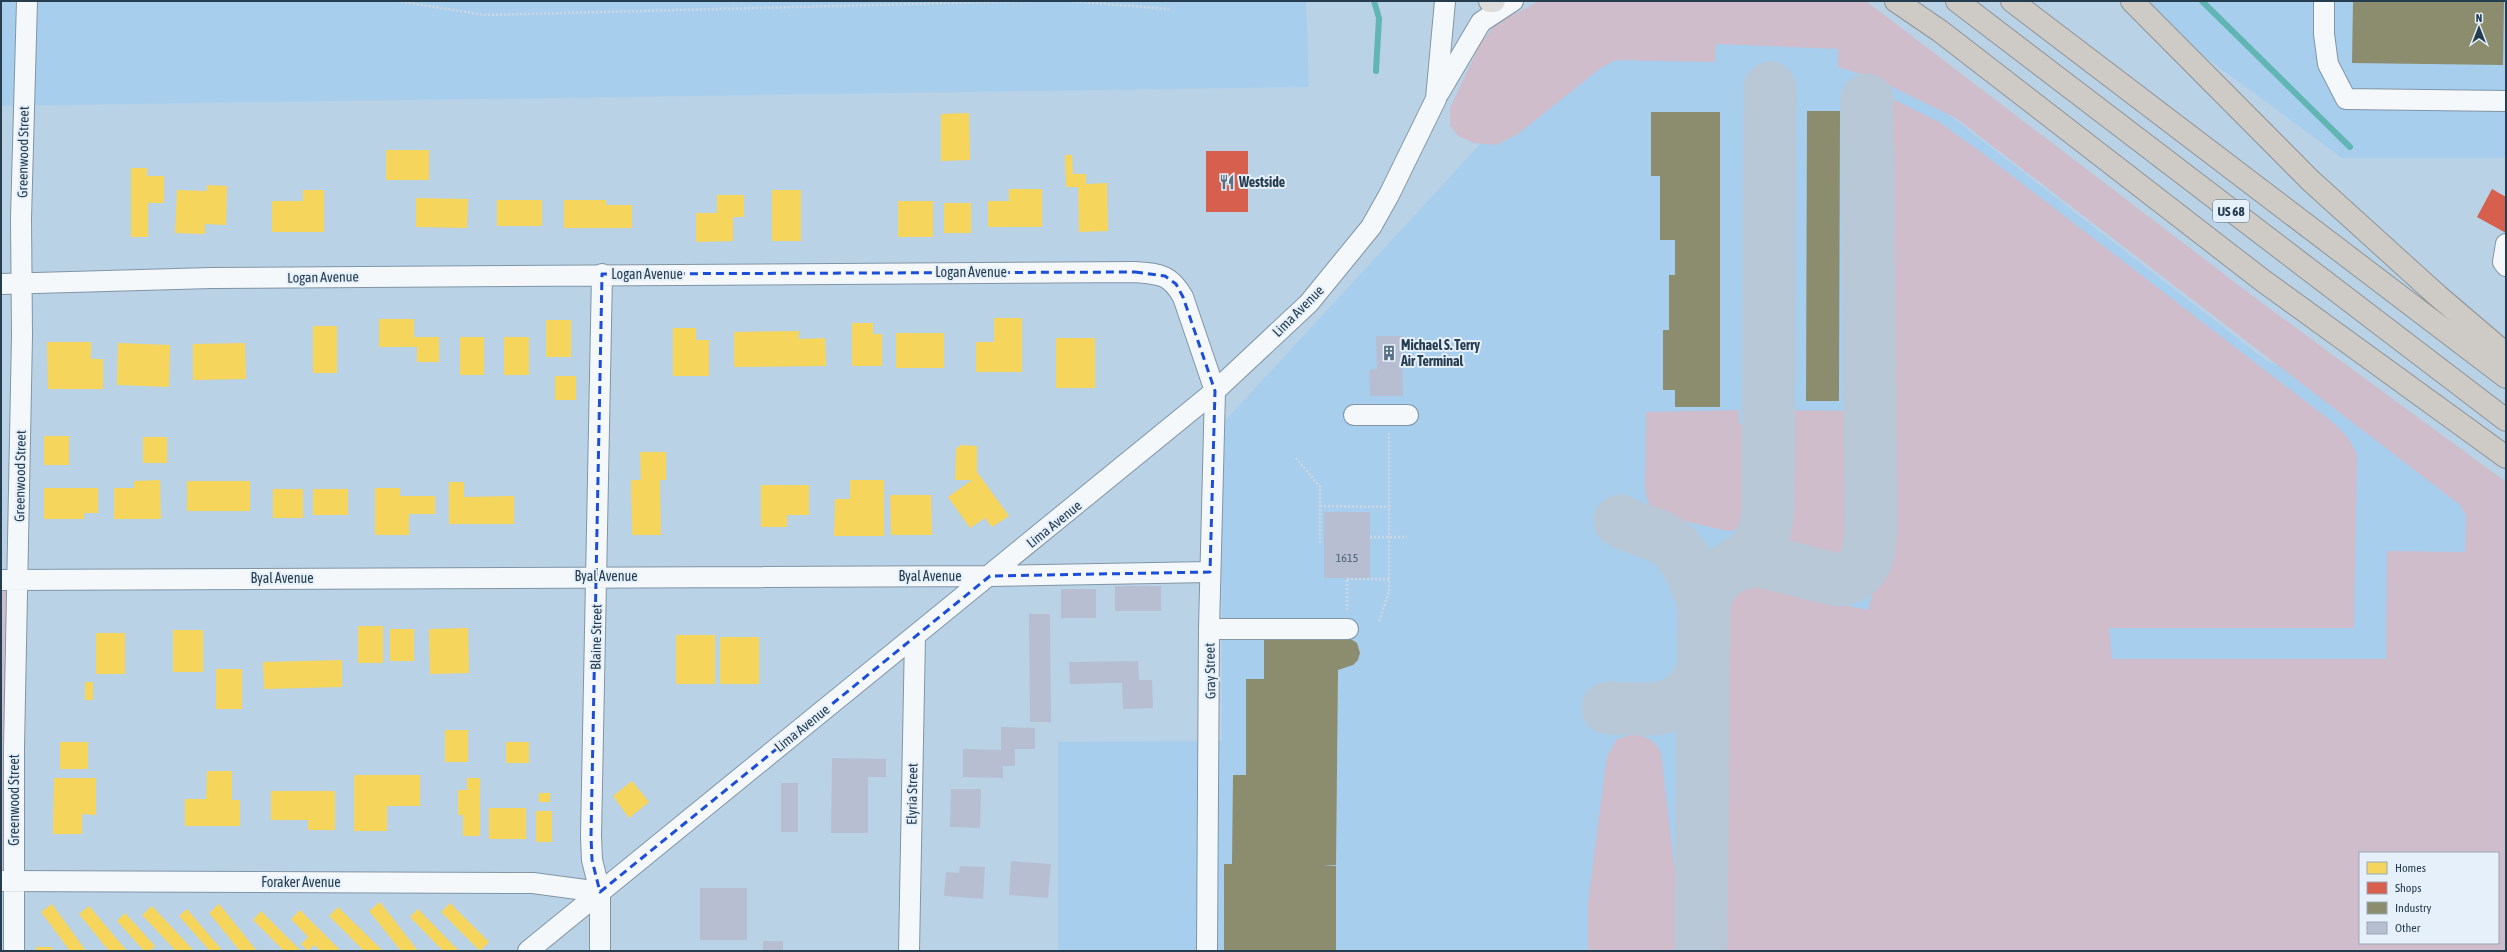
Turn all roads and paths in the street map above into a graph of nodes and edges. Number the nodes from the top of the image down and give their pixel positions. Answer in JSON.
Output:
{"nodes":[{"id":1,"x":27,"y":1,"type":"edge"},
{"id":2,"x":397,"y":1,"type":"edge"},
{"id":3,"x":1030,"y":1,"type":"edge"},
{"id":4,"x":1068,"y":1,"type":"edge"},
{"id":5,"x":1445,"y":1,"type":"edge"},
{"id":6,"x":1490,"y":1,"type":"edge"},
{"id":7,"x":1494,"y":1,"type":"edge"},
{"id":8,"x":1513,"y":1,"type":"edge"},
{"id":9,"x":1896,"y":1,"type":"edge"},
{"id":10,"x":1957,"y":1,"type":"edge"},
{"id":11,"x":2012,"y":1,"type":"edge"},
{"id":12,"x":2132,"y":1,"type":"edge"},
{"id":13,"x":2324,"y":1,"type":"edge"},
{"id":14,"x":1169,"y":9,"type":"dead end"},
{"id":15,"x":1436,"y":98,"type":"junction"},
{"id":16,"x":2506,"y":101,"type":"edge"},
{"id":17,"x":2506,"y":244,"type":"edge"},
{"id":18,"x":2506,"y":266,"type":"edge"},
{"id":19,"x":602,"y":274,"type":"junction"},
{"id":20,"x":1,"y":284,"type":"edge"},
{"id":21,"x":22,"y":284,"type":"junction"},
{"id":22,"x":2506,"y":354,"type":"edge"},
{"id":23,"x":2506,"y":377,"type":"edge"},
{"id":24,"x":1215,"y":391,"type":"junction"},
{"id":25,"x":1354,"y":415,"type":"dead end"},
{"id":26,"x":1398,"y":415,"type":"joint"},
{"id":27,"x":2506,"y":420,"type":"edge"},
{"id":28,"x":2506,"y":457,"type":"edge"},
{"id":29,"x":1296,"y":458,"type":"dead end"},
{"id":30,"x":1320,"y":506,"type":"junction"},
{"id":31,"x":1389,"y":507,"type":"junction"},
{"id":32,"x":1370,"y":537,"type":"dead end"},
{"id":33,"x":1389,"y":537,"type":"junction"},
{"id":34,"x":1407,"y":537,"type":"dead end"},
{"id":35,"x":1320,"y":544,"type":"dead end"},
{"id":36,"x":1210,"y":572,"type":"junction"},
{"id":37,"x":597,"y":576,"type":"junction"},
{"id":38,"x":990,"y":576,"type":"junction"},
{"id":39,"x":1389,"y":579,"type":"junction"},
{"id":40,"x":10,"y":580,"type":"edge"},
{"id":41,"x":1379,"y":621,"type":"dead end"},
{"id":42,"x":1209,"y":629,"type":"junction"},
{"id":43,"x":1347,"y":629,"type":"joint"},
{"id":44,"x":915,"y":636,"type":"junction"},
{"id":45,"x":7,"y":881,"type":"edge"},
{"id":46,"x":600,"y":892,"type":"junction"},
{"id":47,"x":14,"y":951,"type":"edge"},
{"id":48,"x":528,"y":951,"type":"edge"},
{"id":49,"x":600,"y":951,"type":"edge"},
{"id":50,"x":908,"y":951,"type":"edge"},
{"id":51,"x":1207,"y":951,"type":"edge"}],
"edges":[{"from":1,"to":21,"type":"street","name":"Greenwood Street"},
{"from":2,"to":3,"type":"path"},
{"from":4,"to":14,"type":"path"},
{"from":5,"to":15,"type":"street","name":"Lima Avenue"},
{"from":6,"to":7,"type":"main road"},
{"from":8,"to":15,"type":"street"},
{"from":9,"to":28,"type":"highway"},
{"from":10,"to":27,"type":"highway","number":"US 68"},
{"from":11,"to":23,"type":"highway","number":"US 68"},
{"from":12,"to":22,"type":"highway"},
{"from":13,"to":16,"type":"street"},
{"from":15,"to":24,"type":"street","name":"Lima Avenue"},
{"from":17,"to":18,"type":"street"},
{"from":19,"to":21,"type":"street","name":"Logan Avenue"},
{"from":19,"to":24,"type":"street","name":"Logan Avenue"},
{"from":19,"to":37,"type":"street","name":"Blaine Street"},
{"from":20,"to":21,"type":"street","name":"Logan Avenue"},
{"from":21,"to":40,"type":"street","name":"Greenwood Street"},
{"from":24,"to":36,"type":"street","name":"Gray Street"},
{"from":24,"to":38,"type":"street","name":"Lima Avenue"},
{"from":25,"to":26,"type":"street"},
{"from":26,"to":31,"type":"path"},
{"from":29,"to":30,"type":"path"},
{"from":30,"to":31,"type":"path"},
{"from":30,"to":35,"type":"path"},
{"from":31,"to":33,"type":"path"},
{"from":32,"to":33,"type":"path"},
{"from":33,"to":34,"type":"path"},
{"from":33,"to":39,"type":"path"},
{"from":36,"to":38,"type":"street","name":"Byal Avenue"},
{"from":36,"to":42,"type":"street","name":"Gray Street"},
{"from":37,"to":38,"type":"street","name":"Byal Avenue"},
{"from":37,"to":40,"type":"street","name":"Byal Avenue"},
{"from":37,"to":46,"type":"street","name":"Blaine Street"},
{"from":38,"to":44,"type":"street","name":"Lima Avenue"},
{"from":39,"to":41,"type":"path"},
{"from":39,"to":43,"type":"path"},
{"from":40,"to":45,"type":"street","name":"Greenwood Street"},
{"from":42,"to":43,"type":"street"},
{"from":42,"to":51,"type":"street","name":"Gray Street"},
{"from":44,"to":46,"type":"street","name":"Lima Avenue"},
{"from":44,"to":50,"type":"street","name":"Elyria Street"},
{"from":45,"to":46,"type":"street","name":"Foraker Avenue"},
{"from":45,"to":47,"type":"street","name":"Greenwood Street"},
{"from":46,"to":48,"type":"street","name":"Lima Avenue"},
{"from":46,"to":49,"type":"street","name":"Blaine Street"}]}
